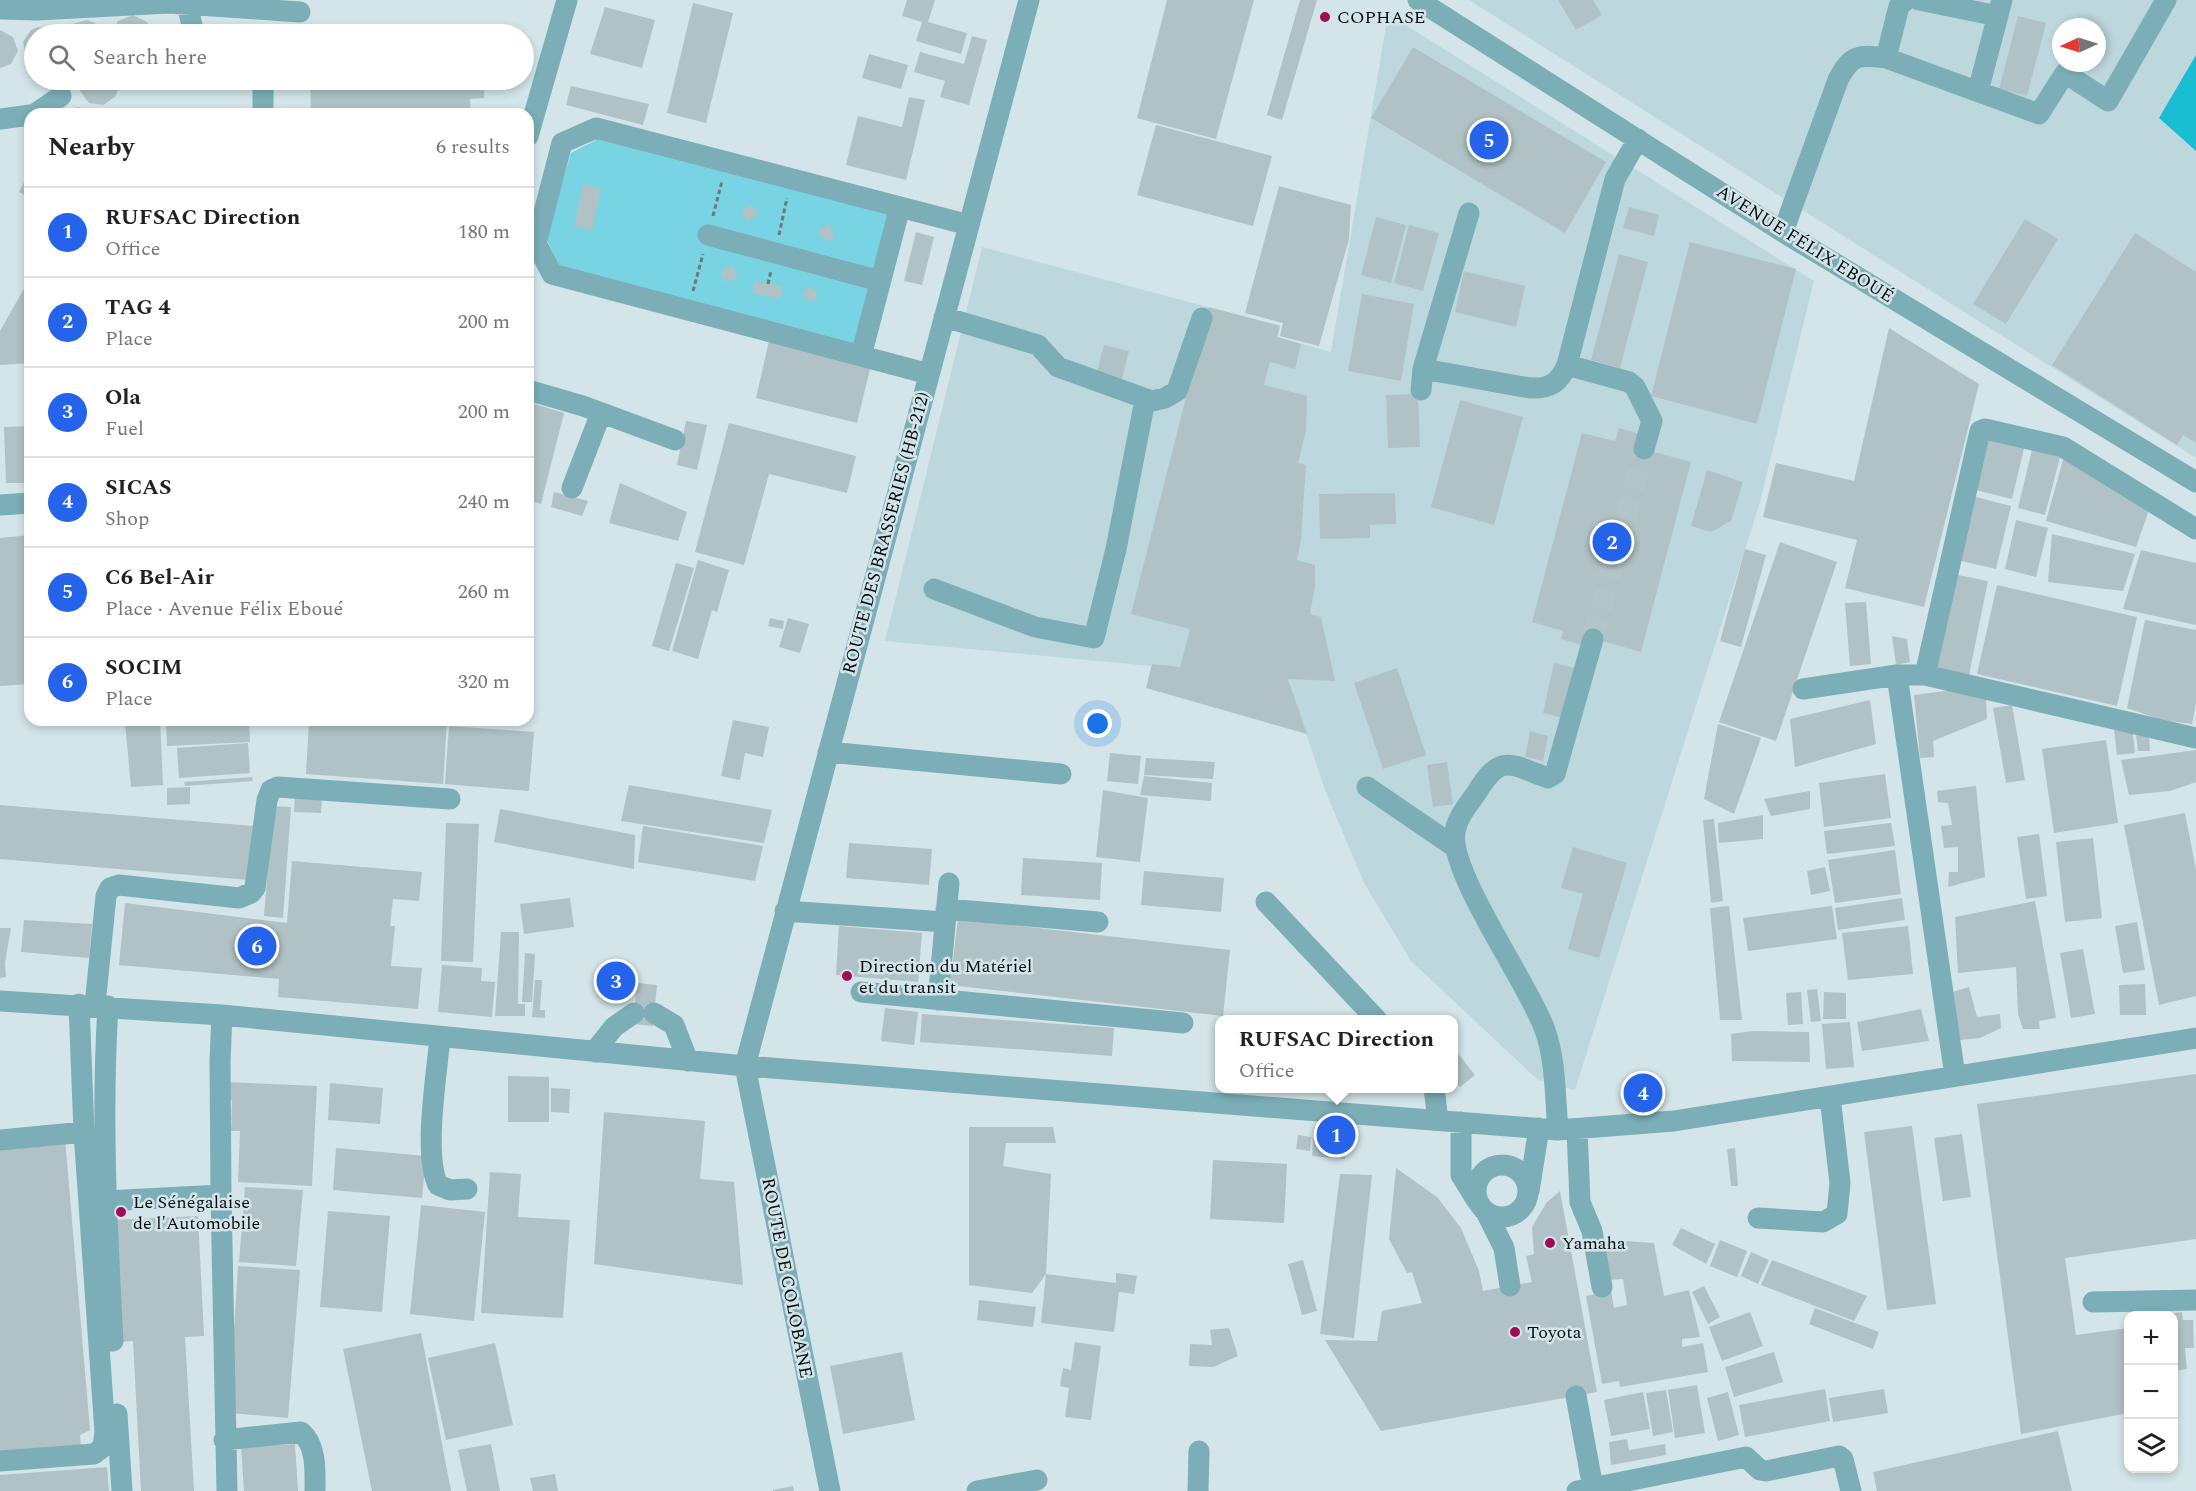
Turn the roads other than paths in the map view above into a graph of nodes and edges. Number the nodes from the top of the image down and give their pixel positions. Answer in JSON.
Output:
{"nodes":[{"id":1,"x":567,"y":0,"type":"edge"},
{"id":2,"x":1029,"y":0,"type":"edge"},
{"id":3,"x":1419,"y":0,"type":"edge"},
{"id":4,"x":1906,"y":0,"type":"edge"},
{"id":5,"x":1919,"y":0,"type":"edge"},
{"id":6,"x":2166,"y":0,"type":"edge"},
{"id":7,"x":187,"y":4,"type":"junction"},
{"id":8,"x":2000,"y":8,"type":"edge"},
{"id":9,"x":0,"y":9,"type":"edge"},
{"id":10,"x":300,"y":12,"type":"dead end"},
{"id":11,"x":192,"y":24,"type":"edge"},
{"id":12,"x":1886,"y":58,"type":"junction"},
{"id":13,"x":263,"y":90,"type":"edge"},
{"id":14,"x":1978,"y":91,"type":"junction"},
{"id":15,"x":61,"y":96,"type":"dead end"},
{"id":16,"x":44,"y":108,"type":"edge"},
{"id":17,"x":263,"y":108,"type":"edge"},
{"id":18,"x":534,"y":115,"type":"edge"},
{"id":19,"x":24,"y":116,"type":"edge"},
{"id":20,"x":0,"y":119,"type":"edge"},
{"id":21,"x":1638,"y":139,"type":"junction"},
{"id":22,"x":900,"y":207,"type":"junction"},
{"id":23,"x":1469,"y":213,"type":"dead end"},
{"id":24,"x":969,"y":225,"type":"junction"},
{"id":25,"x":1783,"y":232,"type":"junction"},
{"id":26,"x":708,"y":235,"type":"dead end"},
{"id":27,"x":880,"y":281,"type":"junction"},
{"id":28,"x":944,"y":318,"type":"junction"},
{"id":29,"x":1202,"y":318,"type":"dead end"},
{"id":30,"x":861,"y":356,"type":"junction"},
{"id":31,"x":1567,"y":365,"type":"junction"},
{"id":32,"x":929,"y":374,"type":"junction"},
{"id":33,"x":534,"y":392,"type":"edge"},
{"id":34,"x":1145,"y":400,"type":"junction"},
{"id":35,"x":601,"y":413,"type":"junction"},
{"id":36,"x":675,"y":440,"type":"dead end"},
{"id":37,"x":1644,"y":449,"type":"tunnel mouth"},
{"id":38,"x":2196,"y":482,"type":"edge"},
{"id":39,"x":572,"y":488,"type":"dead end"},
{"id":40,"x":24,"y":503,"type":"edge"},
{"id":41,"x":0,"y":505,"type":"edge"},
{"id":42,"x":2196,"y":529,"type":"edge"},
{"id":43,"x":934,"y":589,"type":"dead end"},
{"id":44,"x":1593,"y":639,"type":"tunnel mouth"},
{"id":45,"x":1897,"y":675,"type":"junction"},
{"id":46,"x":1925,"y":675,"type":"junction"},
{"id":47,"x":1803,"y":689,"type":"dead end"},
{"id":48,"x":2196,"y":738,"type":"edge"},
{"id":49,"x":828,"y":752,"type":"junction"},
{"id":50,"x":1061,"y":774,"type":"dead end"},
{"id":51,"x":1367,"y":787,"type":"dead end"},
{"id":52,"x":450,"y":799,"type":"dead end"},
{"id":53,"x":1455,"y":847,"type":"junction"},
{"id":54,"x":949,"y":883,"type":"dead end"},
{"id":55,"x":1266,"y":902,"type":"dead end"},
{"id":56,"x":785,"y":911,"type":"junction"},
{"id":57,"x":946,"y":916,"type":"junction"},
{"id":58,"x":1098,"y":922,"type":"dead end"},
{"id":59,"x":861,"y":992,"type":"dead end"},
{"id":60,"x":0,"y":1000,"type":"edge"},
{"id":61,"x":938,"y":1000,"type":"junction"},
{"id":62,"x":94,"y":1005,"type":"junction"},
{"id":63,"x":222,"y":1015,"type":"junction"},
{"id":64,"x":1372,"y":1015,"type":"edge"},
{"id":65,"x":1183,"y":1023,"type":"dead end"},
{"id":66,"x":440,"y":1037,"type":"junction"},
{"id":67,"x":2196,"y":1038,"type":"edge"},
{"id":68,"x":594,"y":1052,"type":"junction"},
{"id":69,"x":688,"y":1061,"type":"junction"},
{"id":70,"x":745,"y":1066,"type":"junction"},
{"id":71,"x":1954,"y":1076,"type":"junction"},
{"id":72,"x":1435,"y":1093,"type":"edge"},
{"id":73,"x":1830,"y":1097,"type":"junction"},
{"id":74,"x":1438,"y":1120,"type":"junction"},
{"id":75,"x":1461,"y":1122,"type":"junction"},
{"id":76,"x":1558,"y":1129,"type":"junction"},
{"id":77,"x":84,"y":1132,"type":"junction"},
{"id":78,"x":0,"y":1140,"type":"edge"},
{"id":79,"x":1459,"y":1157,"type":"junction"},
{"id":80,"x":1495,"y":1164,"type":"junction"},
{"id":81,"x":467,"y":1189,"type":"dead end"},
{"id":82,"x":221,"y":1195,"type":"junction"},
{"id":83,"x":106,"y":1201,"type":"junction"},
{"id":84,"x":1522,"y":1204,"type":"junction"},
{"id":85,"x":1482,"y":1207,"type":"junction"},
{"id":86,"x":1758,"y":1218,"type":"dead end"},
{"id":87,"x":1504,"y":1248,"type":"junction"},
{"id":88,"x":1510,"y":1286,"type":"dead end"},
{"id":89,"x":1602,"y":1287,"type":"dead end"},
{"id":90,"x":2196,"y":1300,"type":"edge"},
{"id":91,"x":2093,"y":1302,"type":"dead end"},
{"id":92,"x":1576,"y":1396,"type":"dead end"},
{"id":93,"x":224,"y":1440,"type":"junction"},
{"id":94,"x":1199,"y":1451,"type":"dead end"},
{"id":95,"x":0,"y":1461,"type":"edge"},
{"id":96,"x":1037,"y":1480,"type":"dead end"},
{"id":97,"x":1585,"y":1489,"type":"edge"},
{"id":98,"x":122,"y":1491,"type":"edge"},
{"id":99,"x":227,"y":1491,"type":"edge"},
{"id":100,"x":315,"y":1491,"type":"edge"},
{"id":101,"x":830,"y":1491,"type":"edge"},
{"id":102,"x":977,"y":1491,"type":"edge"},
{"id":103,"x":1198,"y":1491,"type":"edge"},
{"id":104,"x":1851,"y":1491,"type":"edge"}],
"edges":[{"from":1,"to":18,"type":"street"},
{"from":2,"to":24,"type":"street","name":"ROUTE DES BRASSERIES (HB-212)"},
{"from":3,"to":21,"type":"street","name":"AVENUE FÉLIX EBOUÉ"},
{"from":4,"to":12,"type":"street"},
{"from":5,"to":8,"type":"street"},
{"from":6,"to":14,"type":"street"},
{"from":7,"to":9,"type":"street"},
{"from":7,"to":10,"type":"street"},
{"from":7,"to":11,"type":"street"},
{"from":8,"to":14,"type":"street"},
{"from":12,"to":14,"type":"street"},
{"from":12,"to":25,"type":"street"},
{"from":13,"to":17,"type":"street"},
{"from":15,"to":16,"type":"street"},
{"from":19,"to":20,"type":"street"},
{"from":21,"to":25,"type":"street","name":"AVENUE FÉLIX EBOUÉ"},
{"from":21,"to":31,"type":"street"},
{"from":22,"to":24,"type":"street"},
{"from":22,"to":27,"type":"street"},
{"from":22,"to":30,"type":"street"},
{"from":23,"to":31,"type":"street"},
{"from":24,"to":28,"type":"street","name":"ROUTE DES BRASSERIES (HB-212)"},
{"from":25,"to":38,"type":"street","name":"AVENUE FÉLIX EBOUÉ"},
{"from":26,"to":27,"type":"street"},
{"from":27,"to":30,"type":"street"},
{"from":28,"to":32,"type":"street","name":"ROUTE DES BRASSERIES (HB-212)"},
{"from":28,"to":34,"type":"street"},
{"from":29,"to":34,"type":"street"},
{"from":30,"to":32,"type":"street"},
{"from":31,"to":37,"type":"street"},
{"from":32,"to":49,"type":"street","name":"ROUTE DES BRASSERIES (HB-212)"},
{"from":33,"to":35,"type":"street"},
{"from":34,"to":43,"type":"street"},
{"from":35,"to":36,"type":"street"},
{"from":35,"to":39,"type":"street"},
{"from":40,"to":41,"type":"street"},
{"from":42,"to":46,"type":"street"},
{"from":44,"to":53,"type":"street"},
{"from":45,"to":46,"type":"street"},
{"from":45,"to":47,"type":"street"},
{"from":45,"to":71,"type":"street"},
{"from":46,"to":48,"type":"street"},
{"from":49,"to":50,"type":"street"},
{"from":49,"to":56,"type":"street","name":"ROUTE DES BRASSERIES (HB-212)"},
{"from":51,"to":53,"type":"street"},
{"from":52,"to":62,"type":"street"},
{"from":53,"to":76,"type":"street"},
{"from":54,"to":57,"type":"street"},
{"from":55,"to":64,"type":"street"},
{"from":56,"to":57,"type":"street"},
{"from":56,"to":70,"type":"street","name":"ROUTE DES BRASSERIES (HB-212)"},
{"from":57,"to":58,"type":"street"},
{"from":57,"to":61,"type":"street"},
{"from":59,"to":61,"type":"street"},
{"from":60,"to":62,"type":"street"},
{"from":61,"to":65,"type":"street"},
{"from":62,"to":63,"type":"street"},
{"from":62,"to":77,"type":"street"},
{"from":62,"to":83,"type":"street"},
{"from":63,"to":66,"type":"street"},
{"from":63,"to":82,"type":"street"},
{"from":66,"to":68,"type":"street"},
{"from":66,"to":81,"type":"street"},
{"from":67,"to":71,"type":"street"},
{"from":68,"to":69,"type":"street"},
{"from":68,"to":69,"type":"street"},
{"from":69,"to":70,"type":"street"},
{"from":70,"to":74,"type":"street"},
{"from":70,"to":101,"type":"street","name":"ROUTE DE COLOBANE"},
{"from":71,"to":73,"type":"street"},
{"from":72,"to":74,"type":"street"},
{"from":73,"to":76,"type":"street"},
{"from":73,"to":86,"type":"street"},
{"from":74,"to":75,"type":"street"},
{"from":75,"to":76,"type":"street"},
{"from":75,"to":79,"type":"street"},
{"from":76,"to":84,"type":"street"},
{"from":76,"to":89,"type":"street"},
{"from":77,"to":78,"type":"street"},
{"from":77,"to":95,"type":"street"},
{"from":79,"to":80,"type":"street"},
{"from":79,"to":85,"type":"street"},
{"from":80,"to":84,"type":"street"},
{"from":80,"to":85,"type":"street"},
{"from":82,"to":83,"type":"street"},
{"from":82,"to":93,"type":"street"},
{"from":83,"to":98,"type":"street"},
{"from":84,"to":85,"type":"street"},
{"from":84,"to":87,"type":"street"},
{"from":85,"to":87,"type":"street"},
{"from":87,"to":88,"type":"street"},
{"from":90,"to":91,"type":"street"},
{"from":92,"to":97,"type":"street"},
{"from":93,"to":99,"type":"street"},
{"from":93,"to":100,"type":"street"},
{"from":94,"to":103,"type":"street"},
{"from":96,"to":102,"type":"street"},
{"from":97,"to":104,"type":"street"}]}
